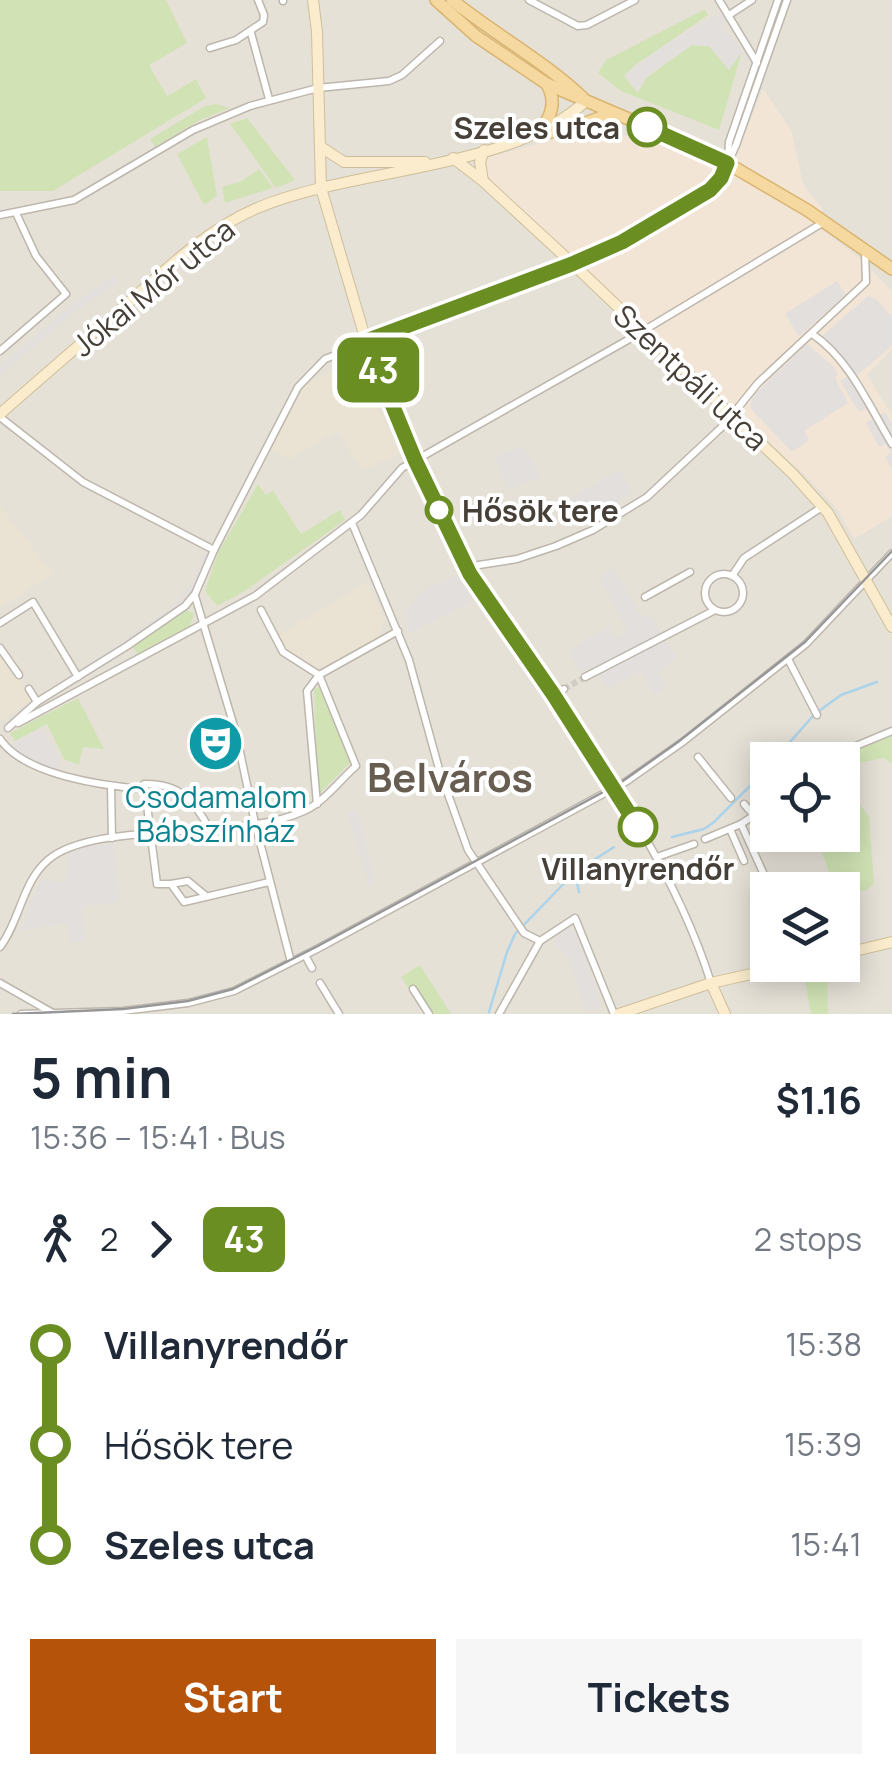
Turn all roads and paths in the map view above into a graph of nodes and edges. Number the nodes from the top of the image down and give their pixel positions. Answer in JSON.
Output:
{"nodes":[{"id":1,"x":258,"y":0,"type":"edge"},
{"id":2,"x":313,"y":0,"type":"edge"},
{"id":3,"x":436,"y":0,"type":"edge"},
{"id":4,"x":452,"y":0,"type":"edge"},
{"id":5,"x":529,"y":0,"type":"edge"},
{"id":6,"x":635,"y":0,"type":"edge"},
{"id":7,"x":719,"y":0,"type":"edge"},
{"id":8,"x":752,"y":0,"type":"edge"},
{"id":9,"x":778,"y":0,"type":"edge"},
{"id":10,"x":787,"y":0,"type":"edge"},
{"id":11,"x":728,"y":15,"type":"junction"},
{"id":12,"x":251,"y":33,"type":"junction"},
{"id":13,"x":440,"y":41,"type":"dead end"},
{"id":14,"x":210,"y":48,"type":"dead end"},
{"id":15,"x":760,"y":65,"type":"junction"},
{"id":16,"x":547,"y":84,"type":"junction"},
{"id":17,"x":318,"y":88,"type":"junction"},
{"id":18,"x":269,"y":100,"type":"junction"},
{"id":19,"x":586,"y":101,"type":"junction"},
{"id":20,"x":612,"y":113,"type":"junction"},
{"id":21,"x":538,"y":135,"type":"junction"},
{"id":22,"x":321,"y":147,"type":"junction"},
{"id":23,"x":484,"y":150,"type":"junction"},
{"id":24,"x":452,"y":158,"type":"junction"},
{"id":25,"x":432,"y":163,"type":"junction"},
{"id":26,"x":727,"y":163,"type":"junction"},
{"id":27,"x":483,"y":181,"type":"junction"},
{"id":28,"x":321,"y":188,"type":"junction"},
{"id":29,"x":16,"y":213,"type":"junction"},
{"id":30,"x":0,"y":214,"type":"edge"},
{"id":31,"x":824,"y":222,"type":"junction"},
{"id":32,"x":865,"y":249,"type":"junction"},
{"id":33,"x":572,"y":264,"type":"junction"},
{"id":34,"x":892,"y":268,"type":"edge"},
{"id":35,"x":637,"y":334,"type":"junction"},
{"id":36,"x":812,"y":334,"type":"junction"},
{"id":37,"x":366,"y":341,"type":"junction"},
{"id":38,"x":0,"y":352,"type":"edge"},
{"id":39,"x":0,"y":416,"type":"edge"},
{"id":40,"x":732,"y":416,"type":"junction"},
{"id":41,"x":892,"y":444,"type":"edge"},
{"id":42,"x":415,"y":460,"type":"junction"},
{"id":43,"x":822,"y":506,"type":"junction"},
{"id":44,"x":352,"y":523,"type":"junction"},
{"id":45,"x":214,"y":550,"type":"junction"},
{"id":46,"x":892,"y":553,"type":"edge"},
{"id":47,"x":466,"y":566,"type":"junction"},
{"id":48,"x":690,"y":572,"type":"dead end"},
{"id":49,"x":732,"y":576,"type":"junction"},
{"id":50,"x":867,"y":579,"type":"junction"},
{"id":51,"x":195,"y":594,"type":"junction"},
{"id":52,"x":645,"y":598,"type":"dead end"},
{"id":53,"x":261,"y":610,"type":"dead end"},
{"id":54,"x":715,"y":610,"type":"junction"},
{"id":55,"x":0,"y":622,"type":"edge"},
{"id":56,"x":202,"y":624,"type":"junction"},
{"id":57,"x":892,"y":628,"type":"edge"},
{"id":58,"x":398,"y":631,"type":"junction"},
{"id":59,"x":127,"y":646,"type":"junction"},
{"id":60,"x":0,"y":648,"type":"edge"},
{"id":61,"x":788,"y":659,"type":"junction"},
{"id":62,"x":136,"y":661,"type":"junction"},
{"id":63,"x":19,"y":675,"type":"dead end"},
{"id":64,"x":319,"y":675,"type":"junction"},
{"id":65,"x":78,"y":677,"type":"junction"},
{"id":66,"x":585,"y":677,"type":"tunnel mouth"},
{"id":67,"x":63,"y":686,"type":"junction"},
{"id":68,"x":29,"y":689,"type":"dead end"},
{"id":69,"x":564,"y":689,"type":"tunnel mouth"},
{"id":70,"x":553,"y":694,"type":"junction"},
{"id":71,"x":70,"y":696,"type":"junction"},
{"id":72,"x":38,"y":702,"type":"junction"},
{"id":73,"x":815,"y":711,"type":"dead end"},
{"id":74,"x":892,"y":732,"type":"edge"},
{"id":75,"x":3,"y":734,"type":"edge"},
{"id":76,"x":684,"y":741,"type":"junction"},
{"id":77,"x":860,"y":745,"type":"edge"},
{"id":78,"x":690,"y":748,"type":"dead end"},
{"id":79,"x":698,"y":757,"type":"dead end"},
{"id":80,"x":111,"y":787,"type":"junction"},
{"id":81,"x":145,"y":790,"type":"junction"},
{"id":82,"x":613,"y":790,"type":"junction"},
{"id":83,"x":731,"y":798,"type":"dead end"},
{"id":84,"x":317,"y":804,"type":"junction"},
{"id":85,"x":744,"y":804,"type":"dead end"},
{"id":86,"x":750,"y":811,"type":"edge"},
{"id":87,"x":750,"y":820,"type":"edge"},
{"id":88,"x":255,"y":823,"type":"junction"},
{"id":89,"x":741,"y":824,"type":"junction"},
{"id":90,"x":730,"y":829,"type":"junction"},
{"id":91,"x":210,"y":830,"type":"junction"},
{"id":92,"x":150,"y":835,"type":"junction"},
{"id":93,"x":112,"y":838,"type":"junction"},
{"id":94,"x":705,"y":840,"type":"dead end"},
{"id":95,"x":694,"y":844,"type":"dead end"},
{"id":96,"x":658,"y":858,"type":"junction"},
{"id":97,"x":478,"y":861,"type":"junction"},
{"id":98,"x":744,"y":861,"type":"dead end"},
{"id":99,"x":763,"y":872,"type":"edge"},
{"id":100,"x":270,"y":882,"type":"junction"},
{"id":101,"x":170,"y":884,"type":"junction"},
{"id":102,"x":207,"y":897,"type":"junction"},
{"id":103,"x":540,"y":941,"type":"junction"},
{"id":104,"x":892,"y":942,"type":"edge"},
{"id":105,"x":0,"y":947,"type":"edge"},
{"id":106,"x":860,"y":950,"type":"edge"},
{"id":107,"x":305,"y":955,"type":"junction"},
{"id":108,"x":290,"y":962,"type":"junction"},
{"id":109,"x":312,"y":968,"type":"dead end"},
{"id":110,"x":750,"y":974,"type":"edge"},
{"id":111,"x":320,"y":983,"type":"dead end"},
{"id":112,"x":711,"y":983,"type":"junction"},
{"id":113,"x":1,"y":987,"type":"edge"},
{"id":114,"x":413,"y":989,"type":"dead end"},
{"id":115,"x":148,"y":1011,"type":"edge"},
{"id":116,"x":51,"y":1012,"type":"edge"},
{"id":117,"x":22,"y":1014,"type":"edge"},
{"id":118,"x":339,"y":1014,"type":"edge"},
{"id":119,"x":430,"y":1014,"type":"edge"},
{"id":120,"x":499,"y":1014,"type":"edge"},
{"id":121,"x":616,"y":1014,"type":"edge"},
{"id":122,"x":725,"y":1014,"type":"edge"}],
"edges":[{"from":1,"to":12,"type":"street"},
{"from":2,"to":17,"type":"street"},
{"from":3,"to":16,"type":"main road"},
{"from":4,"to":19,"type":"main road"},
{"from":5,"to":6,"type":"street"},
{"from":7,"to":11,"type":"street"},
{"from":8,"to":11,"type":"street"},
{"from":9,"to":15,"type":"street"},
{"from":10,"to":15,"type":"street"},
{"from":11,"to":15,"type":"street"},
{"from":12,"to":14,"type":"street"},
{"from":12,"to":18,"type":"street"},
{"from":13,"to":17,"type":"street"},
{"from":15,"to":26,"type":"street"},
{"from":16,"to":19,"type":"main road"},
{"from":16,"to":21,"type":"main road"},
{"from":17,"to":18,"type":"street"},
{"from":17,"to":22,"type":"street"},
{"from":18,"to":29,"type":"street"},
{"from":19,"to":20,"type":"main road"},
{"from":19,"to":21,"type":"street"},
{"from":20,"to":21,"type":"main road"},
{"from":20,"to":26,"type":"main road"},
{"from":21,"to":23,"type":"street"},
{"from":22,"to":25,"type":"street"},
{"from":22,"to":28,"type":"street"},
{"from":23,"to":24,"type":"street"},
{"from":23,"to":27,"type":"street"},
{"from":24,"to":25,"type":"street"},
{"from":24,"to":27,"type":"street","name":"Szentpáli utca"},
{"from":25,"to":28,"type":"street"},
{"from":26,"to":31,"type":"main road"},
{"from":26,"to":33,"type":"street"},
{"from":27,"to":33,"type":"street","name":"Szentpáli utca"},
{"from":28,"to":37,"type":"street"},
{"from":28,"to":39,"type":"street","name":"Jókai Mór utca"},
{"from":29,"to":30,"type":"street"},
{"from":29,"to":38,"type":"street","name":"Jókai Mór utca"},
{"from":31,"to":32,"type":"main road"},
{"from":31,"to":35,"type":"street"},
{"from":32,"to":34,"type":"main road"},
{"from":32,"to":36,"type":"street"},
{"from":33,"to":35,"type":"street","name":"Szentpáli utca"},
{"from":33,"to":37,"type":"street"},
{"from":35,"to":40,"type":"street","name":"Szentpáli utca"},
{"from":35,"to":42,"type":"street"},
{"from":36,"to":40,"type":"street"},
{"from":36,"to":41,"type":"street"},
{"from":37,"to":42,"type":"street"},
{"from":37,"to":45,"type":"street"},
{"from":39,"to":45,"type":"street"},
{"from":40,"to":43,"type":"street","name":"Szentpáli utca"},
{"from":40,"to":47,"type":"street"},
{"from":42,"to":44,"type":"street"},
{"from":42,"to":47,"type":"street"},
{"from":43,"to":49,"type":"street"},
{"from":43,"to":50,"type":"street","name":"Szentpáli utca"},
{"from":44,"to":56,"type":"street"},
{"from":44,"to":58,"type":"street"},
{"from":45,"to":51,"type":"street"},
{"from":46,"to":50,"type":"street"},
{"from":47,"to":70,"type":"street"},
{"from":48,"to":52,"type":"street"},
{"from":49,"to":54,"type":"street"},
{"from":49,"to":54,"type":"street"},
{"from":50,"to":57,"type":"street","name":"Szentpáli utca"},
{"from":50,"to":61,"type":"street"},
{"from":51,"to":56,"type":"street"},
{"from":51,"to":59,"type":"street"},
{"from":53,"to":64,"type":"street"},
{"from":54,"to":66,"type":"street"},
{"from":55,"to":65,"type":"street"},
{"from":56,"to":62,"type":"street"},
{"from":56,"to":88,"type":"street"},
{"from":58,"to":64,"type":"street"},
{"from":58,"to":97,"type":"street"},
{"from":59,"to":62,"type":"street"},
{"from":59,"to":65,"type":"street"},
{"from":60,"to":63,"type":"street"},
{"from":61,"to":73,"type":"street"},
{"from":61,"to":76,"type":"street"},
{"from":62,"to":71,"type":"street"},
{"from":64,"to":84,"type":"street"},
{"from":64,"to":84,"type":"street"},
{"from":65,"to":67,"type":"street"},
{"from":67,"to":71,"type":"street"},
{"from":67,"to":72,"type":"street"},
{"from":68,"to":72,"type":"street"},
{"from":69,"to":70,"type":"street"},
{"from":70,"to":82,"type":"street"},
{"from":71,"to":75,"type":"street"},
{"from":72,"to":75,"type":"street"},
{"from":74,"to":77,"type":"street"},
{"from":75,"to":80,"type":"street"},
{"from":76,"to":78,"type":"street"},
{"from":76,"to":82,"type":"street"},
{"from":79,"to":83,"type":"street"},
{"from":80,"to":81,"type":"street"},
{"from":80,"to":93,"type":"street"},
{"from":81,"to":91,"type":"street"},
{"from":81,"to":92,"type":"street"},
{"from":82,"to":96,"type":"street"},
{"from":82,"to":97,"type":"street"},
{"from":84,"to":88,"type":"street"},
{"from":85,"to":86,"type":"street"},
{"from":87,"to":89,"type":"street"},
{"from":88,"to":91,"type":"street"},
{"from":88,"to":100,"type":"street"},
{"from":89,"to":90,"type":"street"},
{"from":89,"to":99,"type":"street"},
{"from":90,"to":94,"type":"street"},
{"from":90,"to":98,"type":"street"},
{"from":91,"to":92,"type":"street"},
{"from":92,"to":93,"type":"street"},
{"from":92,"to":101,"type":"street"},
{"from":93,"to":105,"type":"street"},
{"from":95,"to":96,"type":"street"},
{"from":96,"to":112,"type":"street"},
{"from":97,"to":103,"type":"street"},
{"from":97,"to":107,"type":"street"},
{"from":100,"to":102,"type":"street"},
{"from":100,"to":108,"type":"street"},
{"from":101,"to":102,"type":"street"},
{"from":101,"to":102,"type":"street"},
{"from":103,"to":120,"type":"street"},
{"from":103,"to":121,"type":"street"},
{"from":104,"to":106,"type":"street"},
{"from":107,"to":108,"type":"street"},
{"from":107,"to":109,"type":"street"},
{"from":108,"to":115,"type":"street"},
{"from":110,"to":112,"type":"street"},
{"from":111,"to":118,"type":"street"},
{"from":112,"to":121,"type":"street"},
{"from":112,"to":122,"type":"street"},
{"from":113,"to":116,"type":"street"},
{"from":114,"to":119,"type":"street"},
{"from":115,"to":116,"type":"street"},
{"from":116,"to":117,"type":"street"}]}
